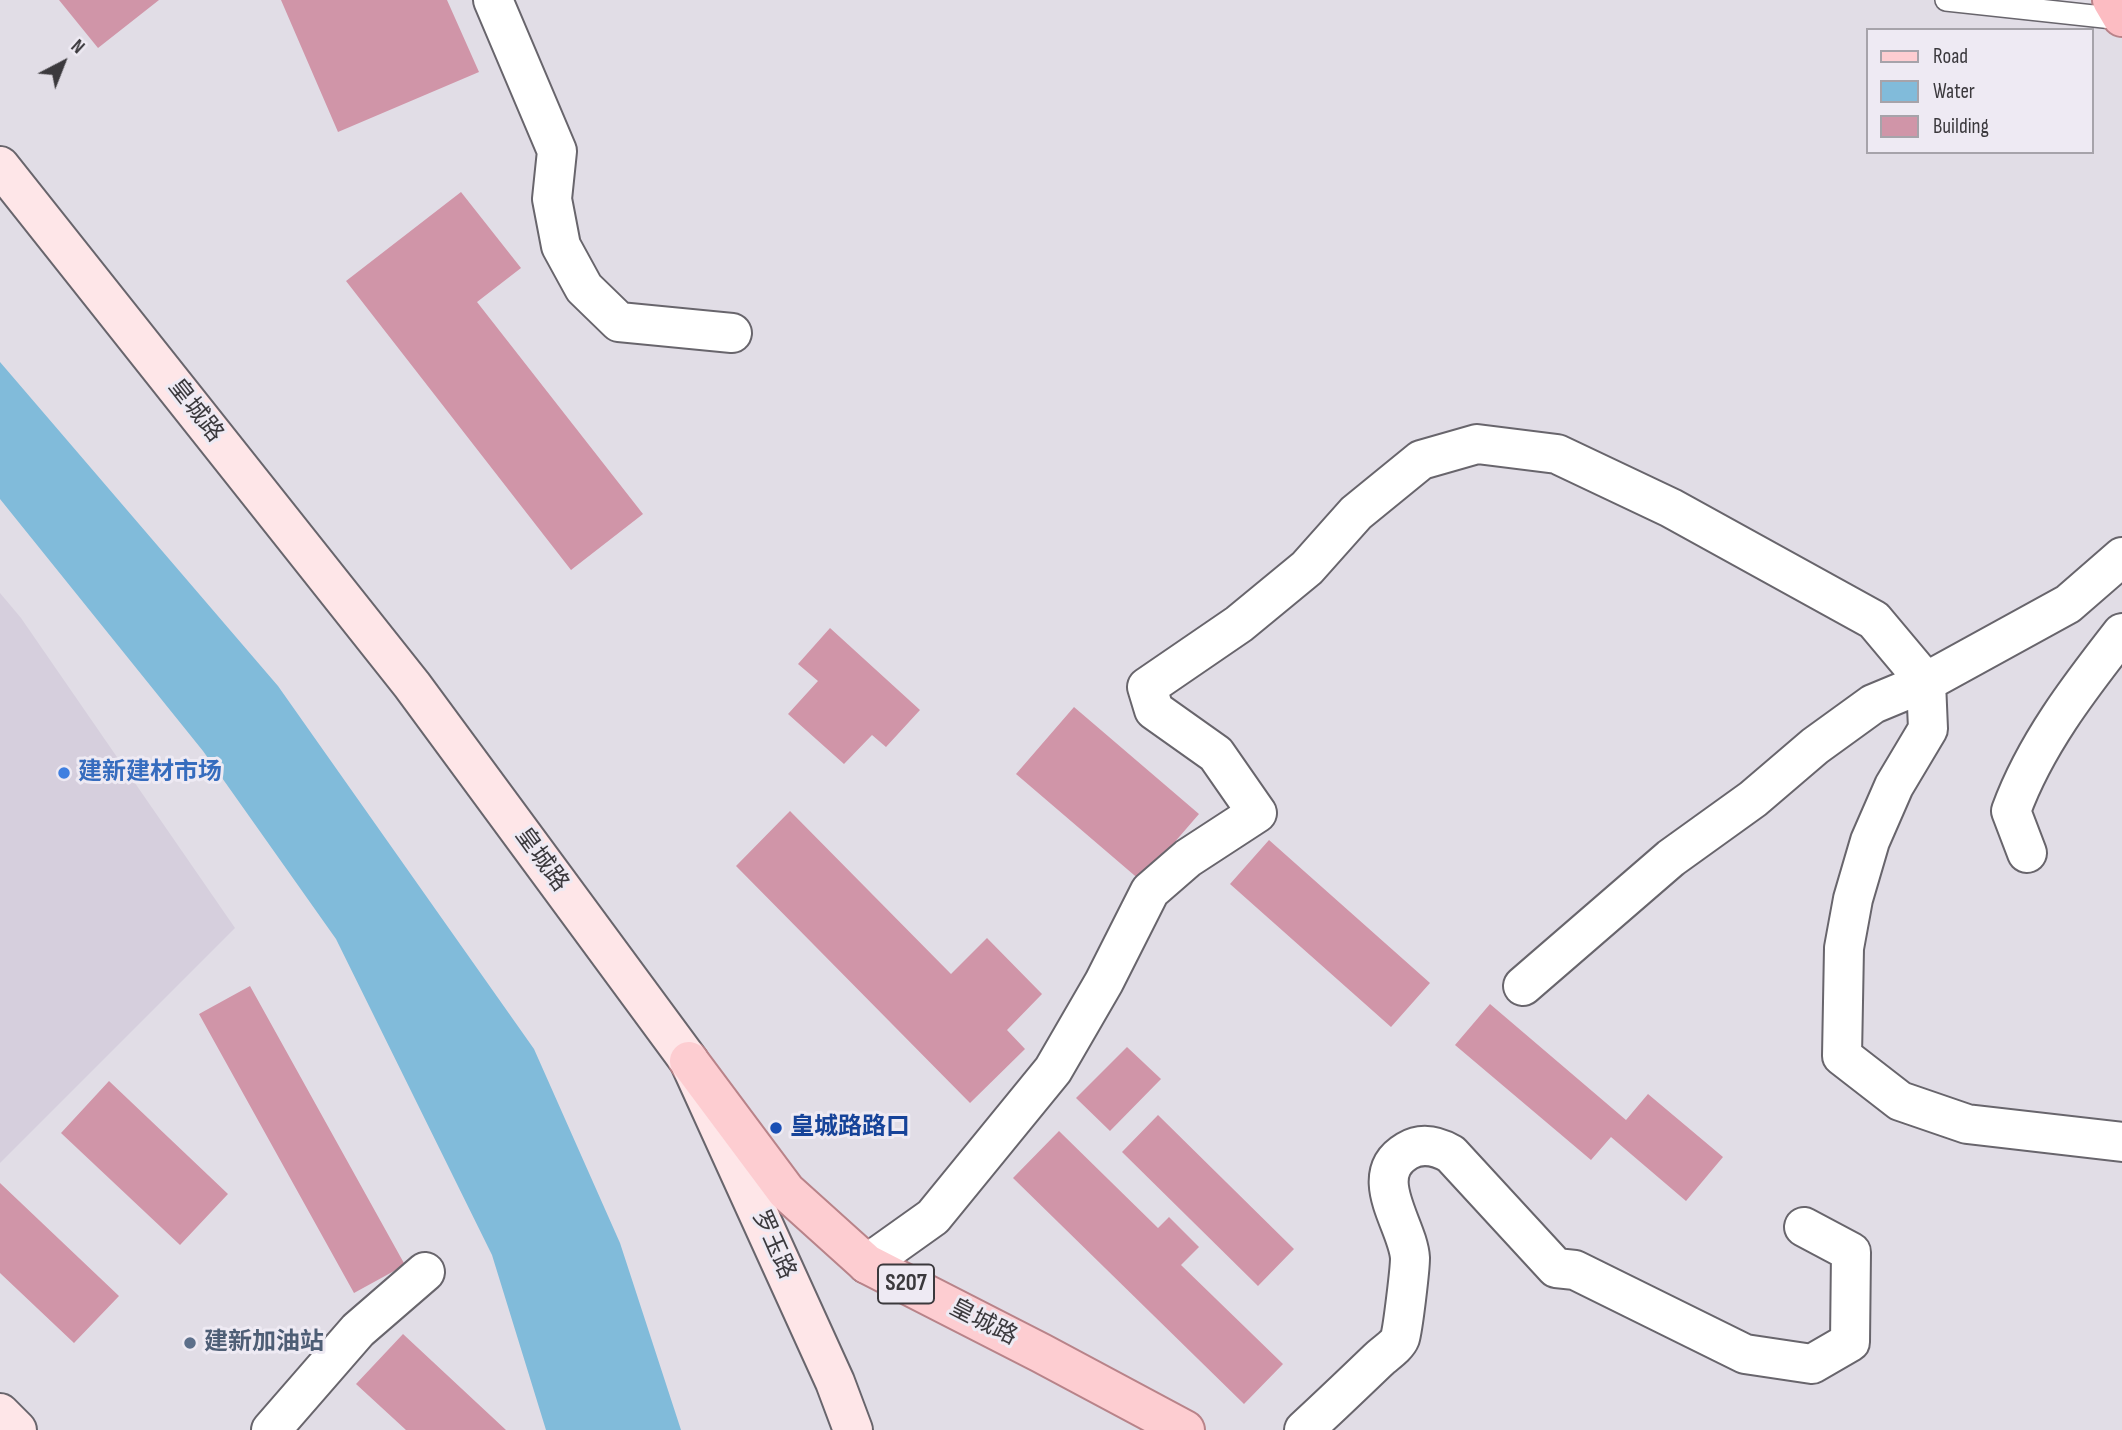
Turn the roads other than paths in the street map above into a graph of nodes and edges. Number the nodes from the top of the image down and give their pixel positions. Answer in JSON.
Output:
{"nodes":[{"id":1,"x":493,"y":0,"type":"edge"},
{"id":2,"x":1946,"y":0,"type":"edge"},
{"id":3,"x":2112,"y":0,"type":"edge"},
{"id":4,"x":2122,"y":18,"type":"edge"},
{"id":5,"x":0,"y":166,"type":"edge"},
{"id":6,"x":733,"y":333,"type":"dead end"},
{"id":7,"x":2122,"y":557,"type":"edge"},
{"id":8,"x":2122,"y":633,"type":"edge"},
{"id":9,"x":1926,"y":682,"type":"junction"},
{"id":10,"x":2027,"y":853,"type":"dead end"},
{"id":11,"x":1523,"y":986,"type":"dead end"},
{"id":12,"x":689,"y":1060,"type":"junction"},
{"id":13,"x":2122,"y":1142,"type":"edge"},
{"id":14,"x":1804,"y":1227,"type":"dead end"},
{"id":15,"x":867,"y":1264,"type":"junction"},
{"id":16,"x":425,"y":1272,"type":"dead end"},
{"id":17,"x":0,"y":1413,"type":"edge"},
{"id":18,"x":18,"y":1430,"type":"edge"},
{"id":19,"x":271,"y":1430,"type":"edge"},
{"id":20,"x":853,"y":1430,"type":"edge"},
{"id":21,"x":1185,"y":1430,"type":"edge"},
{"id":22,"x":1304,"y":1430,"type":"edge"}],
"edges":[{"from":1,"to":6,"type":"street"},
{"from":2,"to":4,"type":"lane"},
{"from":3,"to":4,"type":"highway"},
{"from":5,"to":12,"type":"main road","name":"皇城路"},
{"from":7,"to":9,"type":"street"},
{"from":8,"to":10,"type":"street"},
{"from":9,"to":11,"type":"street"},
{"from":9,"to":13,"type":"street"},
{"from":9,"to":15,"type":"street"},
{"from":12,"to":15,"type":"main road","name":"皇城路","number":"S207"},
{"from":12,"to":20,"type":"main road","name":"罗玉路"},
{"from":14,"to":22,"type":"street"},
{"from":15,"to":21,"type":"main road","name":"皇城路","number":"S207"},
{"from":16,"to":19,"type":"street"},
{"from":17,"to":18,"type":"main road"}]}
